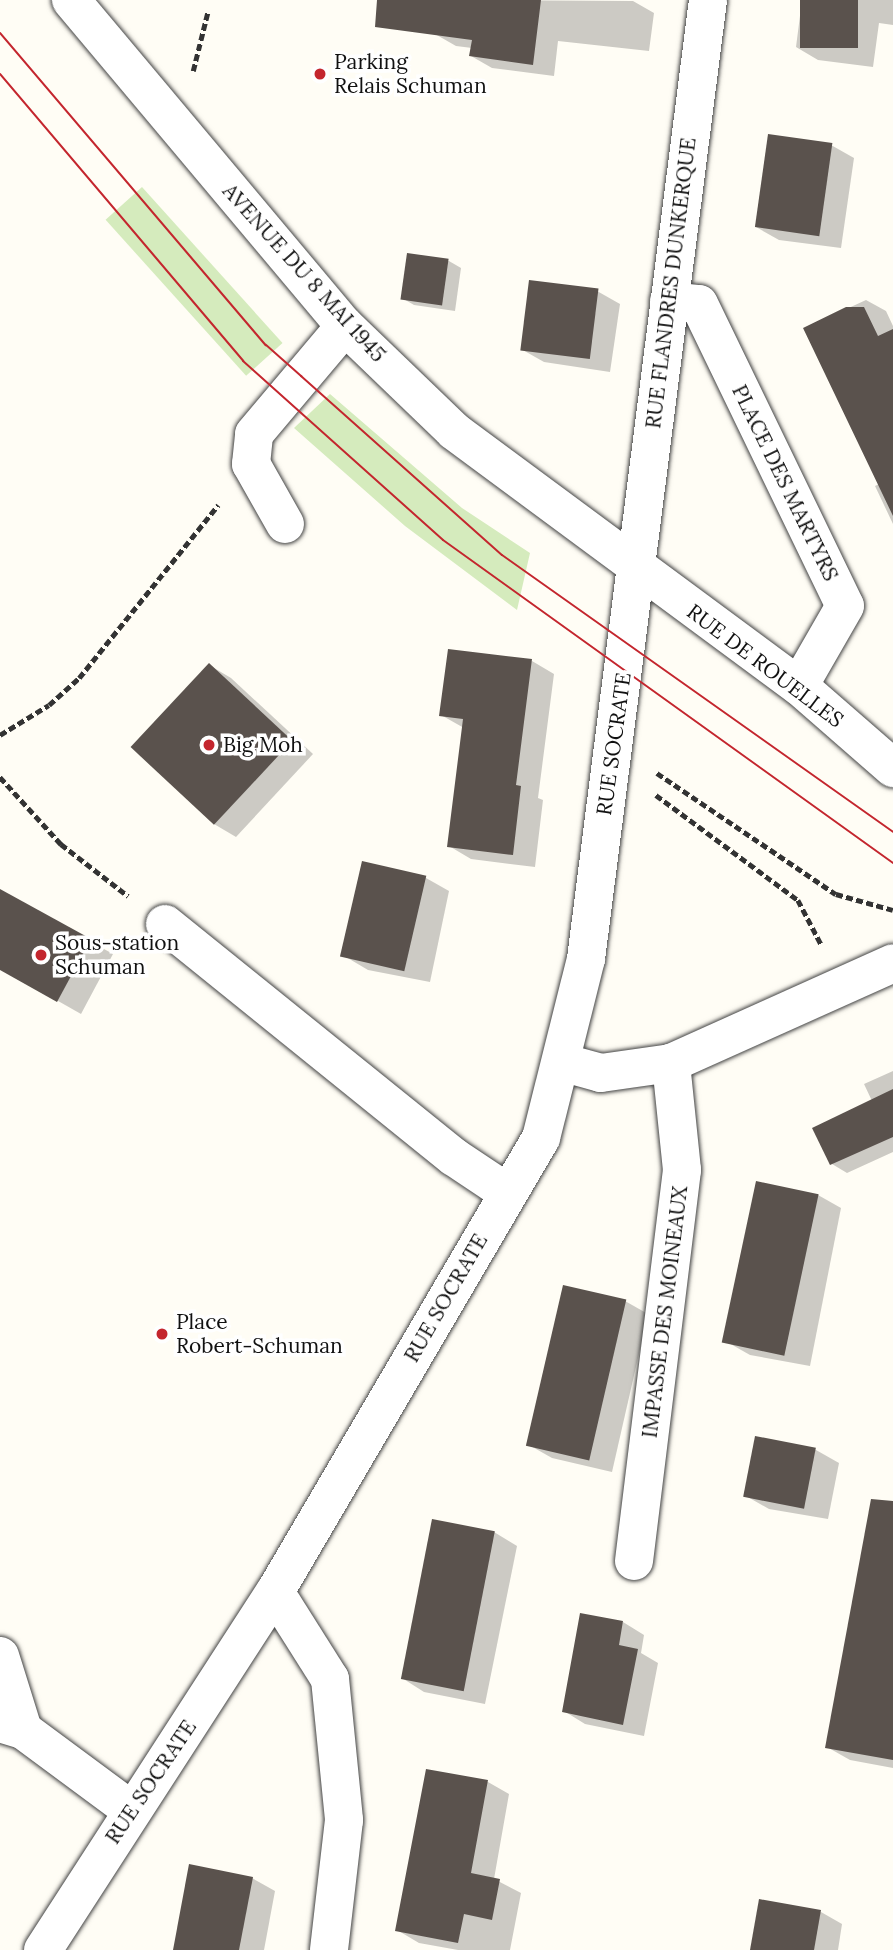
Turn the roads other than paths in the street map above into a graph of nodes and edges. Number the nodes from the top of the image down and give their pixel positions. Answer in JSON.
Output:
{"nodes":[{"id":1,"x":71,"y":0,"type":"edge"},
{"id":2,"x":708,"y":0,"type":"edge"},
{"id":3,"x":668,"y":301,"type":"junction"},
{"id":4,"x":345,"y":326,"type":"junction"},
{"id":5,"x":285,"y":524,"type":"dead end"},
{"id":6,"x":635,"y":566,"type":"junction"},
{"id":7,"x":799,"y":686,"type":"junction"},
{"id":8,"x":893,"y":768,"type":"edge"},
{"id":9,"x":164,"y":924,"type":"road end"},
{"id":10,"x":893,"y":963,"type":"edge"},
{"id":11,"x":561,"y":1062,"type":"junction"},
{"id":12,"x":671,"y":1063,"type":"junction"},
{"id":13,"x":508,"y":1193,"type":"junction"},
{"id":14,"x":634,"y":1562,"type":"dead end"},
{"id":15,"x":275,"y":1592,"type":"junction"},
{"id":16,"x":0,"y":1656,"type":"edge"},
{"id":17,"x":11,"y":1727,"type":"edge"},
{"id":18,"x":131,"y":1810,"type":"junction"},
{"id":19,"x":43,"y":1950,"type":"edge"},
{"id":20,"x":328,"y":1950,"type":"edge"}],
"edges":[{"from":1,"to":4,"type":"street","name":"AVENUE DU 8 MAI 1945"},
{"from":2,"to":3,"type":"street","name":"RUE FLANDRES DUNKERQUE"},
{"from":3,"to":6,"type":"street","name":"RUE FLANDRES DUNKERQUE"},
{"from":3,"to":7,"type":"street","name":"PLACE DES MARTYRS"},
{"from":4,"to":5,"type":"street"},
{"from":4,"to":6,"type":"street","name":"AVENUE DU 8 MAI 1945"},
{"from":6,"to":7,"type":"street","name":"RUE DE ROUELLES"},
{"from":6,"to":11,"type":"street","name":"RUE SOCRATE"},
{"from":7,"to":8,"type":"street","name":"RUE DE ROUELLES"},
{"from":9,"to":13,"type":"street"},
{"from":10,"to":12,"type":"street"},
{"from":11,"to":12,"type":"street"},
{"from":11,"to":13,"type":"street","name":"RUE SOCRATE"},
{"from":12,"to":14,"type":"street","name":"IMPASSE DES MOINEAUX"},
{"from":13,"to":15,"type":"street","name":"RUE SOCRATE"},
{"from":15,"to":18,"type":"street","name":"RUE SOCRATE"},
{"from":15,"to":20,"type":"street"},
{"from":16,"to":17,"type":"street"},
{"from":17,"to":18,"type":"street"},
{"from":18,"to":19,"type":"street","name":"RUE SOCRATE"}]}
